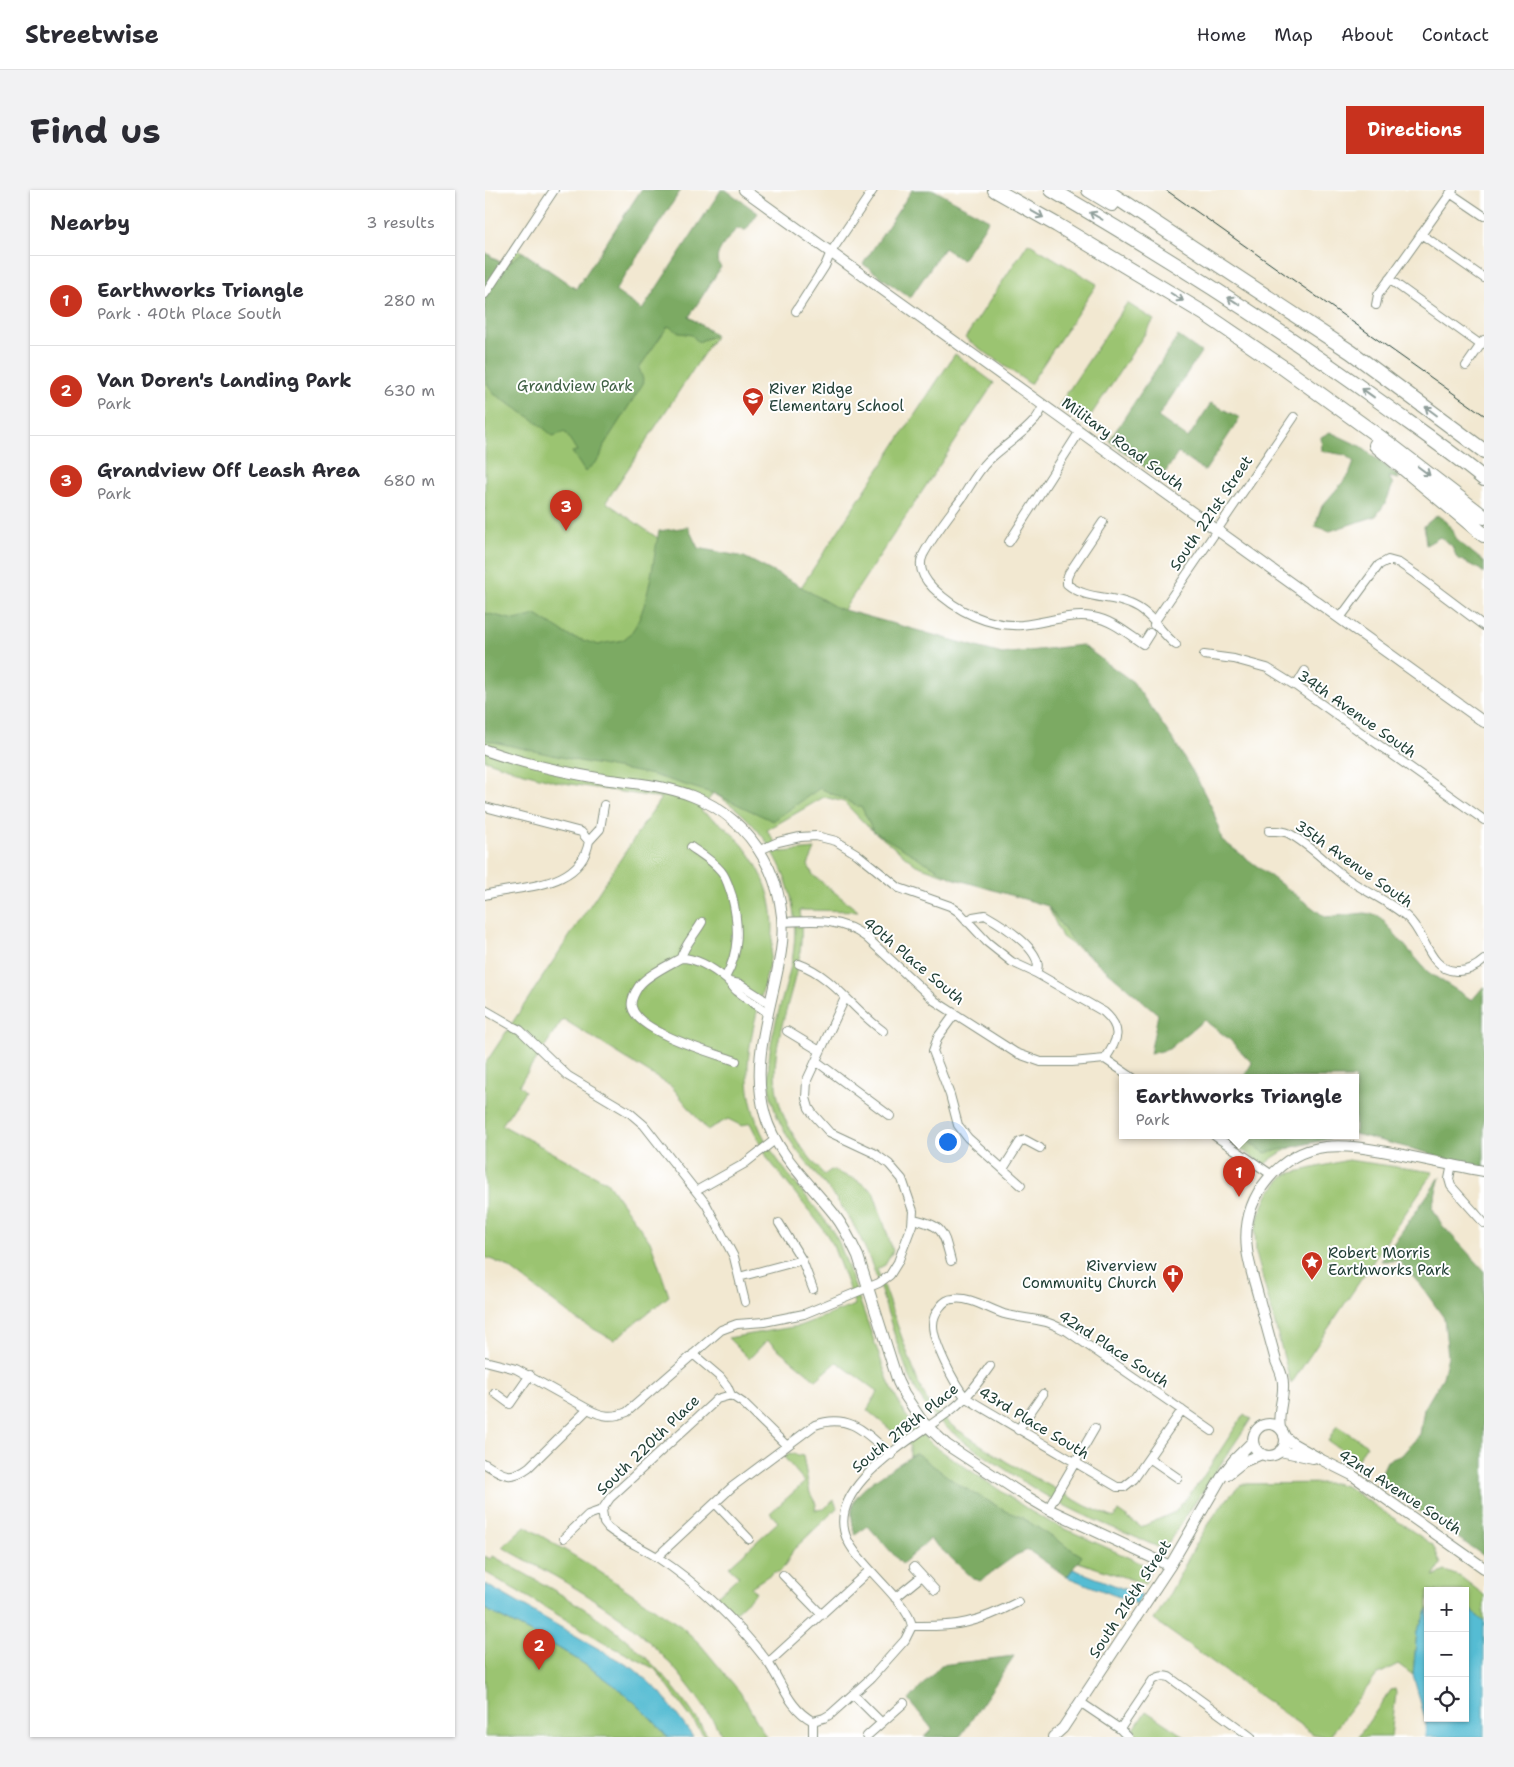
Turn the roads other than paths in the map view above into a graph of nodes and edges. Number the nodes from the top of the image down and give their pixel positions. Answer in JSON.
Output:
{"nodes":[{"id":1,"x":554,"y":190,"type":"edge"},
{"id":2,"x":744,"y":190,"type":"edge"},
{"id":3,"x":873,"y":190,"type":"edge"},
{"id":4,"x":995,"y":190,"type":"edge"},
{"id":5,"x":1052,"y":190,"type":"edge"},
{"id":6,"x":1089,"y":190,"type":"edge"},
{"id":7,"x":1105,"y":190,"type":"edge"},
{"id":8,"x":1451,"y":192,"type":"edge"},
{"id":9,"x":1484,"y":216,"type":"edge"},
{"id":10,"x":1421,"y":234,"type":"junction"},
{"id":11,"x":831,"y":252,"type":"junction"},
{"id":12,"x":1484,"y":278,"type":"edge"},
{"id":13,"x":1389,"y":279,"type":"junction"},
{"id":14,"x":485,"y":294,"type":"edge"},
{"id":15,"x":1376,"y":305,"type":"dead end"},
{"id":16,"x":796,"y":312,"type":"dead end"},
{"id":17,"x":1295,"y":314,"type":"junction"},
{"id":18,"x":1482,"y":343,"type":"edge"},
{"id":19,"x":1281,"y":366,"type":"junction"},
{"id":20,"x":1466,"y":366,"type":"dead end"},
{"id":21,"x":1044,"y":405,"type":"junction"},
{"id":22,"x":1294,"y":417,"type":"dead end"},
{"id":23,"x":1080,"y":431,"type":"junction"},
{"id":24,"x":1484,"y":451,"type":"edge"},
{"id":25,"x":1484,"y":478,"type":"edge"},
{"id":26,"x":1484,"y":517,"type":"edge"},
{"id":27,"x":1103,"y":522,"type":"dead end"},
{"id":28,"x":1215,"y":530,"type":"junction"},
{"id":29,"x":1484,"y":535,"type":"edge"},
{"id":30,"x":1009,"y":542,"type":"dead end"},
{"id":31,"x":1340,"y":618,"type":"junction"},
{"id":32,"x":1153,"y":626,"type":"junction"},
{"id":33,"x":1484,"y":626,"type":"edge"},
{"id":34,"x":1176,"y":645,"type":"dead end"},
{"id":35,"x":1204,"y":655,"type":"dead end"},
{"id":36,"x":1305,"y":671,"type":"dead end"},
{"id":37,"x":1296,"y":686,"type":"junction"},
{"id":38,"x":1484,"y":722,"type":"edge"},
{"id":39,"x":485,"y":750,"type":"edge"},
{"id":40,"x":604,"y":805,"type":"dead end"},
{"id":41,"x":485,"y":807,"type":"edge"},
{"id":42,"x":1484,"y":820,"type":"edge"},
{"id":43,"x":1269,"y":831,"type":"dead end"},
{"id":44,"x":589,"y":841,"type":"junction"},
{"id":45,"x":691,"y":847,"type":"dead end"},
{"id":46,"x":760,"y":850,"type":"junction"},
{"id":47,"x":485,"y":895,"type":"edge"},
{"id":48,"x":702,"y":922,"type":"dead end"},
{"id":49,"x":783,"y":922,"type":"junction"},
{"id":50,"x":967,"y":922,"type":"junction"},
{"id":51,"x":681,"y":958,"type":"junction"},
{"id":52,"x":1484,"y":960,"type":"edge"},
{"id":53,"x":799,"y":964,"type":"dead end"},
{"id":54,"x":1036,"y":973,"type":"junction"},
{"id":55,"x":727,"y":980,"type":"junction"},
{"id":56,"x":845,"y":998,"type":"junction"},
{"id":57,"x":768,"y":1008,"type":"junction"},
{"id":58,"x":485,"y":1010,"type":"edge"},
{"id":59,"x":954,"y":1015,"type":"junction"},
{"id":60,"x":787,"y":1031,"type":"dead end"},
{"id":61,"x":883,"y":1031,"type":"dead end"},
{"id":62,"x":820,"y":1051,"type":"junction"},
{"id":63,"x":1105,"y":1059,"type":"junction"},
{"id":64,"x":735,"y":1061,"type":"dead end"},
{"id":65,"x":816,"y":1061,"type":"junction"},
{"id":66,"x":1127,"y":1074,"type":"edge"},
{"id":67,"x":890,"y":1116,"type":"dead end"},
{"id":68,"x":776,"y":1139,"type":"junction"},
{"id":69,"x":1219,"y":1139,"type":"edge"},
{"id":70,"x":1040,"y":1148,"type":"dead end"},
{"id":71,"x":1452,"y":1164,"type":"junction"},
{"id":72,"x":1003,"y":1169,"type":"junction"},
{"id":73,"x":1484,"y":1171,"type":"edge"},
{"id":74,"x":1272,"y":1175,"type":"junction"},
{"id":75,"x":1021,"y":1185,"type":"dead end"},
{"id":76,"x":696,"y":1191,"type":"junction"},
{"id":77,"x":913,"y":1219,"type":"junction"},
{"id":78,"x":779,"y":1223,"type":"dead end"},
{"id":79,"x":1484,"y":1223,"type":"edge"},
{"id":80,"x":802,"y":1260,"type":"junction"},
{"id":81,"x":951,"y":1261,"type":"dead end"},
{"id":82,"x":739,"y":1277,"type":"junction"},
{"id":83,"x":868,"y":1288,"type":"junction"},
{"id":84,"x":813,"y":1289,"type":"dead end"},
{"id":85,"x":745,"y":1302,"type":"dead end"},
{"id":86,"x":939,"y":1308,"type":"joint"},
{"id":87,"x":693,"y":1354,"type":"junction"},
{"id":88,"x":485,"y":1360,"type":"edge"},
{"id":89,"x":990,"y":1366,"type":"dead end"},
{"id":90,"x":1278,"y":1366,"type":"junction"},
{"id":91,"x":530,"y":1376,"type":"junction"},
{"id":92,"x":495,"y":1393,"type":"dead end"},
{"id":93,"x":1043,"y":1394,"type":"dead end"},
{"id":94,"x":731,"y":1395,"type":"junction"},
{"id":95,"x":965,"y":1398,"type":"junction"},
{"id":96,"x":588,"y":1409,"type":"junction"},
{"id":97,"x":1182,"y":1410,"type":"junction"},
{"id":98,"x":1266,"y":1424,"type":"junction"},
{"id":99,"x":928,"y":1427,"type":"junction"},
{"id":100,"x":1095,"y":1428,"type":"dead end"},
{"id":101,"x":1019,"y":1430,"type":"junction"},
{"id":102,"x":1212,"y":1430,"type":"dead end"},
{"id":103,"x":1282,"y":1432,"type":"junction"},
{"id":104,"x":1253,"y":1441,"type":"junction"},
{"id":105,"x":787,"y":1446,"type":"junction"},
{"id":106,"x":1280,"y":1451,"type":"junction"},
{"id":107,"x":1262,"y":1454,"type":"junction"},
{"id":108,"x":891,"y":1455,"type":"junction"},
{"id":109,"x":1149,"y":1458,"type":"junction"},
{"id":110,"x":1322,"y":1460,"type":"junction"},
{"id":111,"x":1074,"y":1463,"type":"junction"},
{"id":112,"x":485,"y":1464,"type":"edge"},
{"id":113,"x":1179,"y":1478,"type":"dead end"},
{"id":114,"x":1219,"y":1484,"type":"junction"},
{"id":115,"x":715,"y":1502,"type":"junction"},
{"id":116,"x":1048,"y":1509,"type":"junction"},
{"id":117,"x":602,"y":1510,"type":"junction"},
{"id":118,"x":564,"y":1538,"type":"dead end"},
{"id":119,"x":749,"y":1539,"type":"dead end"},
{"id":120,"x":657,"y":1557,"type":"junction"},
{"id":121,"x":1170,"y":1566,"type":"junction"},
{"id":122,"x":914,"y":1567,"type":"dead end"},
{"id":123,"x":1484,"y":1568,"type":"edge"},
{"id":124,"x":870,"y":1570,"type":"junction"},
{"id":125,"x":783,"y":1575,"type":"dead end"},
{"id":126,"x":922,"y":1576,"type":"junction"},
{"id":127,"x":935,"y":1590,"type":"dead end"},
{"id":128,"x":895,"y":1598,"type":"junction"},
{"id":129,"x":1018,"y":1602,"type":"dead end"},
{"id":130,"x":822,"y":1615,"type":"junction"},
{"id":131,"x":912,"y":1626,"type":"junction"},
{"id":132,"x":768,"y":1663,"type":"junction"},
{"id":133,"x":854,"y":1695,"type":"junction"},
{"id":134,"x":1080,"y":1702,"type":"junction"},
{"id":135,"x":904,"y":1703,"type":"dead end"},
{"id":136,"x":813,"y":1721,"type":"junction"},
{"id":137,"x":882,"y":1723,"type":"junction"},
{"id":138,"x":1119,"y":1729,"type":"junction"},
{"id":139,"x":1061,"y":1732,"type":"edge"},
{"id":140,"x":867,"y":1736,"type":"edge"},
{"id":141,"x":813,"y":1737,"type":"edge"},
{"id":142,"x":1053,"y":1737,"type":"edge"},
{"id":143,"x":1128,"y":1737,"type":"edge"},
{"id":144,"x":1251,"y":1737,"type":"edge"}],
"edges":[{"from":1,"to":14,"type":"street"},
{"from":2,"to":11,"type":"street","name":"Military Road South"},
{"from":3,"to":11,"type":"street"},
{"from":4,"to":19,"type":"highway","one_way":true},
{"from":25,"to":5,"type":"highway","one_way":true},
{"from":6,"to":17,"type":"highway"},
{"from":7,"to":17,"type":"highway"},
{"from":8,"to":9,"type":"street"},
{"from":8,"to":10,"type":"street"},
{"from":10,"to":12,"type":"street"},
{"from":10,"to":13,"type":"street"},
{"from":11,"to":16,"type":"street"},
{"from":11,"to":21,"type":"street","name":"Military Road South"},
{"from":13,"to":15,"type":"street"},
{"from":13,"to":18,"type":"street"},
{"from":24,"to":17,"type":"highway","one_way":true},
{"from":18,"to":20,"type":"street"},
{"from":19,"to":26,"type":"highway","one_way":true},
{"from":19,"to":29,"type":"highway"},
{"from":21,"to":23,"type":"street","name":"Military Road South"},
{"from":21,"to":32,"type":"street","name":"South 221st Street"},
{"from":22,"to":28,"type":"street","name":"South 221st Street"},
{"from":23,"to":28,"type":"street","name":"Military Road South"},
{"from":23,"to":30,"type":"street"},
{"from":27,"to":32,"type":"street"},
{"from":28,"to":31,"type":"street","name":"Military Road South"},
{"from":28,"to":32,"type":"street","name":"South 221st Street"},
{"from":31,"to":33,"type":"street"},
{"from":31,"to":38,"type":"street","name":"Military Road South"},
{"from":32,"to":34,"type":"street"},
{"from":35,"to":37,"type":"street","name":"34th Avenue South"},
{"from":36,"to":37,"type":"street"},
{"from":37,"to":42,"type":"street","name":"34th Avenue South"},
{"from":39,"to":46,"type":"street"},
{"from":40,"to":44,"type":"street"},
{"from":41,"to":44,"type":"street"},
{"from":43,"to":52,"type":"street","name":"35th Avenue South"},
{"from":44,"to":47,"type":"street"},
{"from":45,"to":55,"type":"street"},
{"from":46,"to":49,"type":"street"},
{"from":46,"to":50,"type":"street"},
{"from":48,"to":51,"type":"street"},
{"from":49,"to":57,"type":"street"},
{"from":49,"to":59,"type":"street","name":"40th Place South"},
{"from":50,"to":54,"type":"street"},
{"from":50,"to":54,"type":"street"},
{"from":51,"to":55,"type":"street"},
{"from":51,"to":64,"type":"street"},
{"from":53,"to":56,"type":"street"},
{"from":54,"to":63,"type":"street"},
{"from":55,"to":57,"type":"street"},
{"from":56,"to":61,"type":"street"},
{"from":56,"to":62,"type":"street"},
{"from":57,"to":68,"type":"street"},
{"from":58,"to":76,"type":"street"},
{"from":59,"to":63,"type":"street","name":"40th Place South"},
{"from":59,"to":72,"type":"street"},
{"from":60,"to":62,"type":"street"},
{"from":62,"to":65,"type":"street"},
{"from":63,"to":66,"type":"street"},
{"from":65,"to":67,"type":"street"},
{"from":65,"to":77,"type":"street"},
{"from":68,"to":76,"type":"street"},
{"from":68,"to":83,"type":"street"},
{"from":69,"to":74,"type":"street"},
{"from":70,"to":72,"type":"street"},
{"from":71,"to":73,"type":"street"},
{"from":71,"to":74,"type":"street"},
{"from":71,"to":79,"type":"street"},
{"from":72,"to":75,"type":"street"},
{"from":74,"to":90,"type":"street"},
{"from":76,"to":82,"type":"street"},
{"from":77,"to":81,"type":"street"},
{"from":77,"to":83,"type":"street"},
{"from":78,"to":80,"type":"street"},
{"from":80,"to":82,"type":"street"},
{"from":80,"to":84,"type":"street"},
{"from":82,"to":85,"type":"street"},
{"from":83,"to":87,"type":"street"},
{"from":83,"to":99,"type":"street"},
{"from":86,"to":95,"type":"street","name":"43rd Place South"},
{"from":86,"to":97,"type":"street","name":"42nd Place South"},
{"from":87,"to":94,"type":"street"},
{"from":87,"to":96,"type":"street"},
{"from":88,"to":91,"type":"street"},
{"from":89,"to":95,"type":"street","name":"South 218th Place"},
{"from":90,"to":98,"type":"street"},
{"from":90,"to":103,"type":"street"},
{"from":91,"to":92,"type":"street"},
{"from":91,"to":96,"type":"street"},
{"from":93,"to":101,"type":"street"},
{"from":94,"to":105,"type":"street"},
{"from":94,"to":117,"type":"street","name":"South 220th Place"},
{"from":95,"to":99,"type":"street","name":"South 218th Place"},
{"from":95,"to":101,"type":"street","name":"43rd Place South"},
{"from":96,"to":112,"type":"street"},
{"from":97,"to":102,"type":"street","name":"42nd Place South"},
{"from":97,"to":109,"type":"street"},
{"from":98,"to":103,"type":"street"},
{"from":98,"to":104,"type":"street"},
{"from":99,"to":108,"type":"street","name":"South 218th Place"},
{"from":99,"to":116,"type":"street"},
{"from":100,"to":111,"type":"street"},
{"from":101,"to":111,"type":"street","name":"43rd Place South"},
{"from":103,"to":106,"type":"street"},
{"from":103,"to":110,"type":"street","name":"42nd Avenue South"},
{"from":104,"to":107,"type":"street"},
{"from":104,"to":114,"type":"street","name":"South 216th Street"},
{"from":105,"to":108,"type":"street"},
{"from":105,"to":115,"type":"street"},
{"from":106,"to":107,"type":"street"},
{"from":106,"to":110,"type":"street","name":"42nd Avenue South"},
{"from":107,"to":114,"type":"street","name":"South 216th Street"},
{"from":108,"to":124,"type":"street","name":"South 218th Place"},
{"from":109,"to":111,"type":"street","name":"43rd Place South"},
{"from":109,"to":113,"type":"street"},
{"from":110,"to":123,"type":"street","name":"42nd Avenue South"},
{"from":111,"to":116,"type":"street"},
{"from":114,"to":121,"type":"street","name":"South 216th Street"},
{"from":115,"to":119,"type":"street"},
{"from":115,"to":120,"type":"street"},
{"from":116,"to":121,"type":"street"},
{"from":117,"to":118,"type":"street","name":"South 220th Place"},
{"from":117,"to":120,"type":"street"},
{"from":120,"to":132,"type":"street"},
{"from":121,"to":134,"type":"street","name":"South 216th Street"},
{"from":122,"to":126,"type":"street"},
{"from":124,"to":128,"type":"street"},
{"from":124,"to":130,"type":"street"},
{"from":125,"to":130,"type":"street"},
{"from":126,"to":127,"type":"street"},
{"from":126,"to":128,"type":"street"},
{"from":128,"to":131,"type":"street"},
{"from":129,"to":131,"type":"street"},
{"from":130,"to":132,"type":"street"},
{"from":131,"to":133,"type":"street"},
{"from":132,"to":136,"type":"street"},
{"from":133,"to":136,"type":"street"},
{"from":133,"to":137,"type":"street"},
{"from":134,"to":138,"type":"street"},
{"from":134,"to":139,"type":"street","name":"South 216th Street"},
{"from":135,"to":137,"type":"street"},
{"from":136,"to":141,"type":"street"},
{"from":137,"to":140,"type":"street"},
{"from":138,"to":143,"type":"street"},
{"from":138,"to":144,"type":"street"},
{"from":139,"to":142,"type":"street","name":"South 216th Street"}]}
